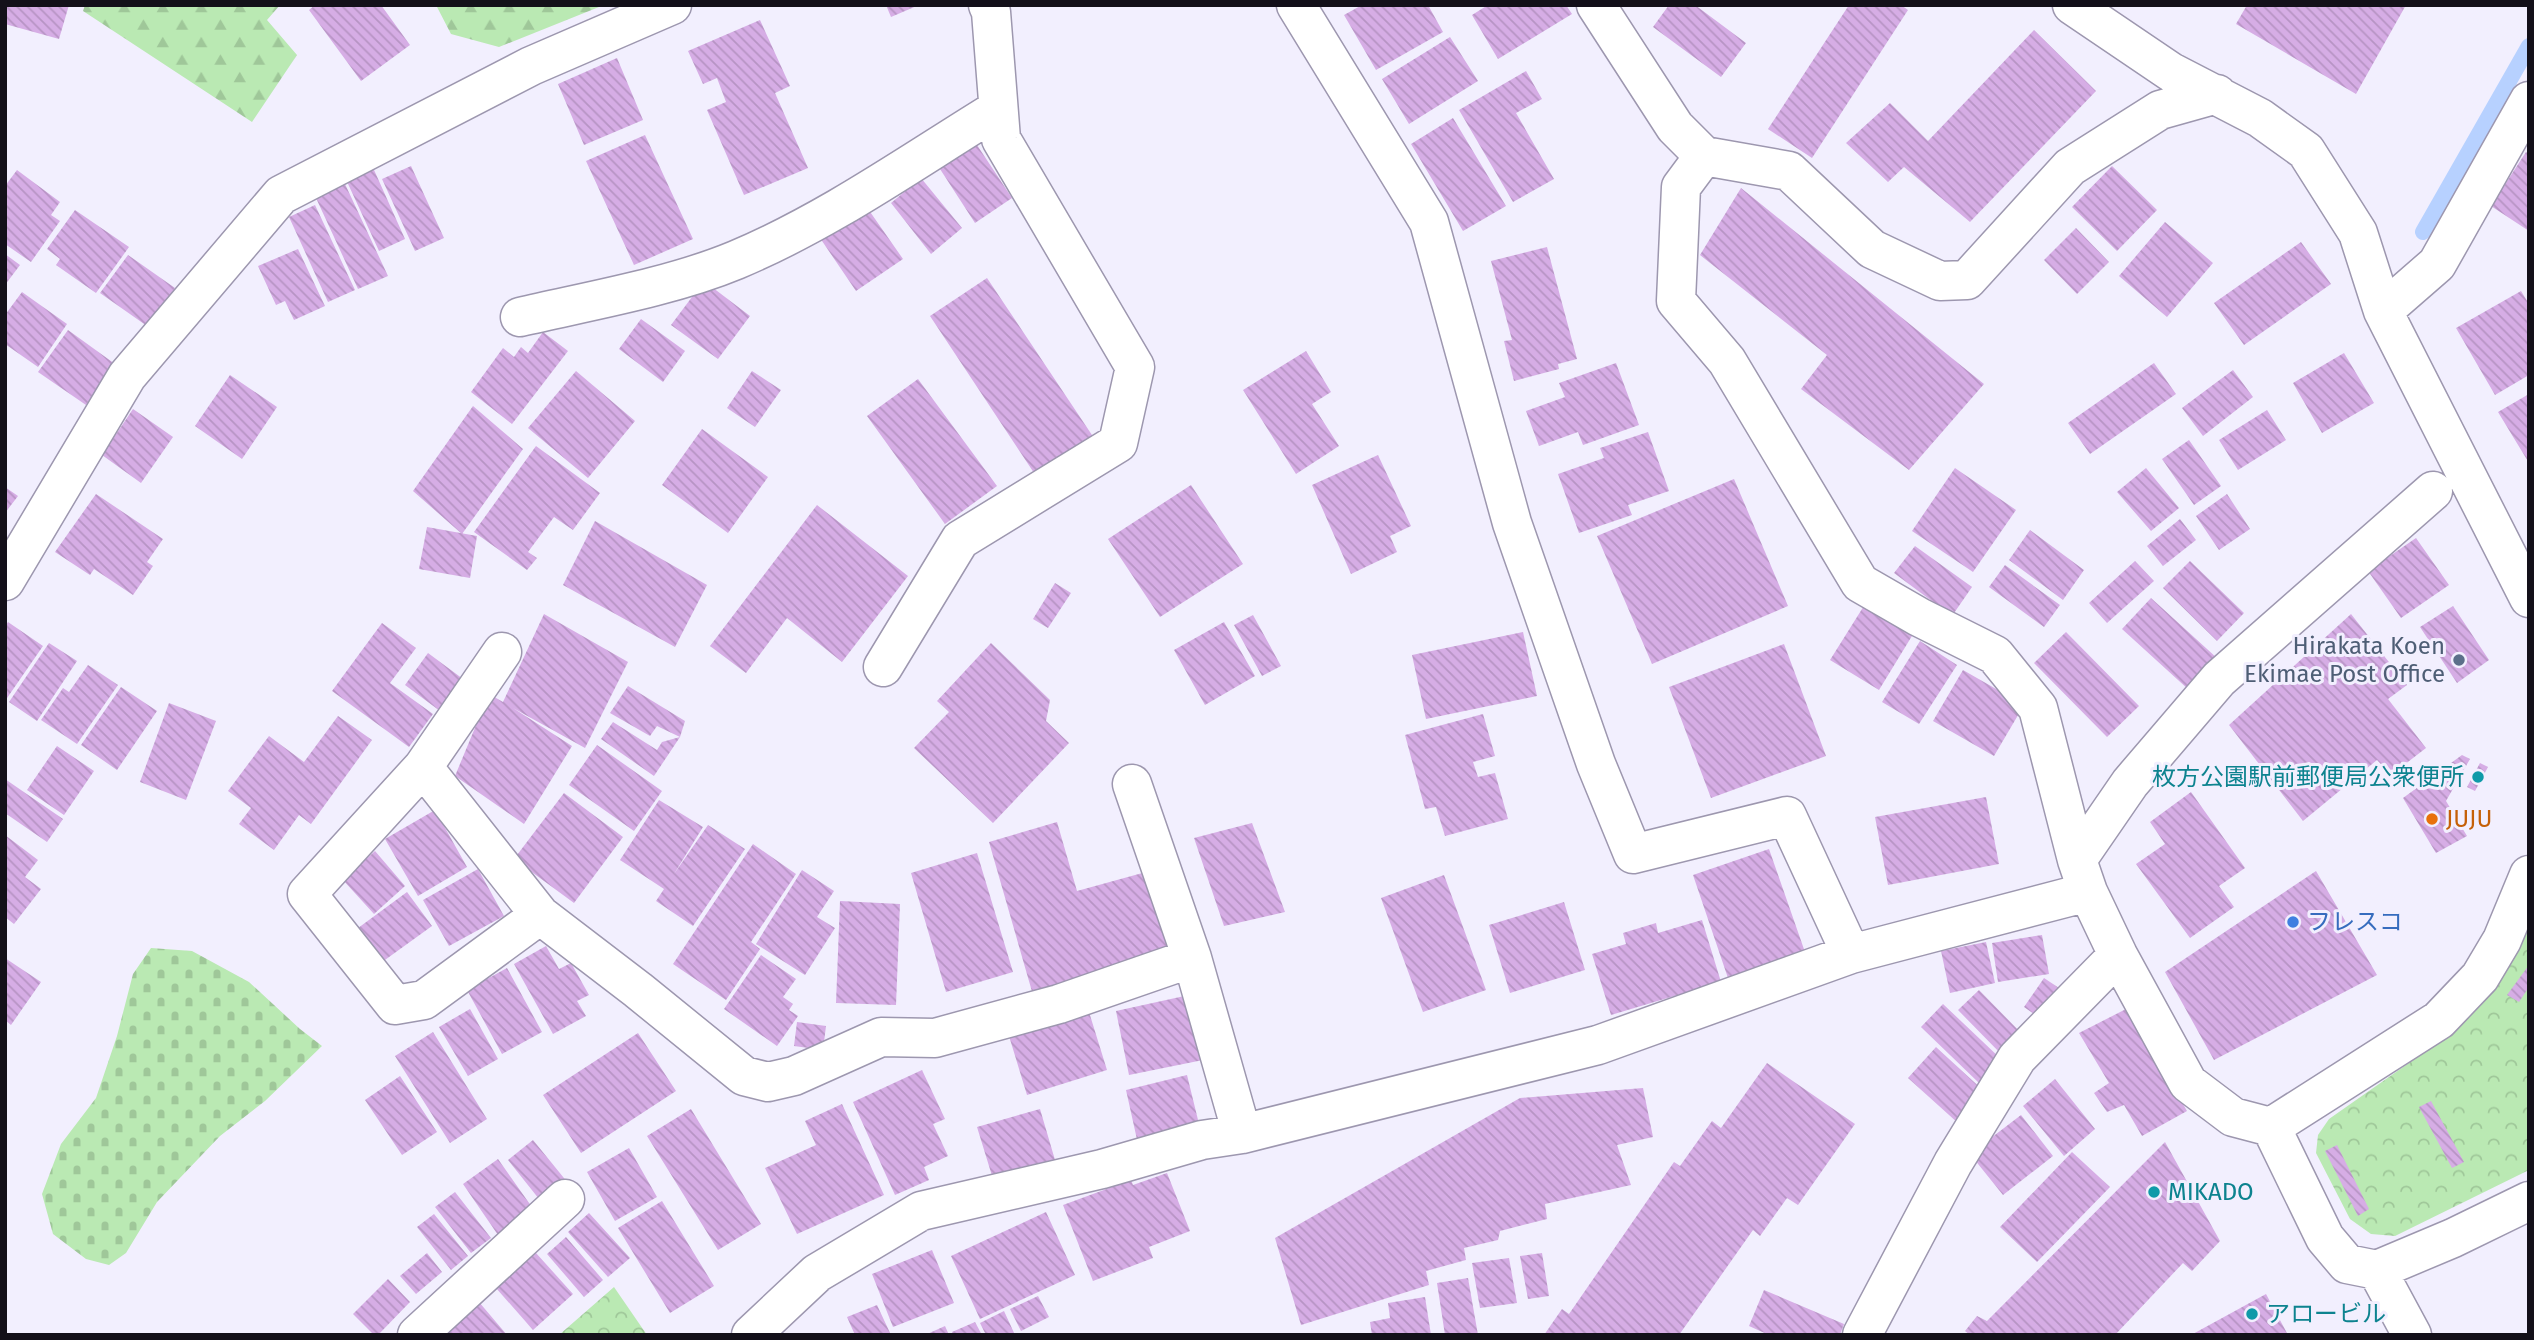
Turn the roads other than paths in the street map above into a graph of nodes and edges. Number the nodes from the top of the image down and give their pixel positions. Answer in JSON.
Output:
{"nodes":[{"id":1,"x":672,"y":5,"type":"edge"},
{"id":2,"x":988,"y":5,"type":"edge"},
{"id":3,"x":1296,"y":5,"type":"edge"},
{"id":4,"x":1596,"y":5,"type":"edge"},
{"id":5,"x":2072,"y":5,"type":"edge"},
{"id":6,"x":2217,"y":94,"type":"junction"},
{"id":7,"x":2529,"y":101,"type":"edge"},
{"id":8,"x":998,"y":109,"type":"junction"},
{"id":9,"x":1704,"y":156,"type":"junction"},
{"id":10,"x":2383,"y":311,"type":"junction"},
{"id":11,"x":520,"y":317,"type":"dead end"},
{"id":12,"x":2433,"y":491,"type":"dead end"},
{"id":13,"x":5,"y":581,"type":"edge"},
{"id":14,"x":2529,"y":598,"type":"edge"},
{"id":15,"x":502,"y":652,"type":"dead end"},
{"id":16,"x":883,"y":667,"type":"dead end"},
{"id":17,"x":423,"y":767,"type":"junction"},
{"id":18,"x":1132,"y":784,"type":"dead end"},
{"id":19,"x":2529,"y":874,"type":"edge"},
{"id":20,"x":2082,"y":876,"type":"junction"},
{"id":21,"x":540,"y":915,"type":"junction"},
{"id":22,"x":1851,"y":954,"type":"junction"},
{"id":23,"x":2118,"y":955,"type":"junction"},
{"id":24,"x":1192,"y":958,"type":"junction"},
{"id":25,"x":2271,"y":1127,"type":"junction"},
{"id":26,"x":1242,"y":1134,"type":"junction"},
{"id":27,"x":565,"y":1199,"type":"dead end"},
{"id":28,"x":2529,"y":1202,"type":"edge"},
{"id":29,"x":2377,"y":1270,"type":"junction"},
{"id":30,"x":417,"y":1335,"type":"edge"},
{"id":31,"x":751,"y":1335,"type":"edge"},
{"id":32,"x":1862,"y":1335,"type":"edge"},
{"id":33,"x":2412,"y":1335,"type":"edge"}],
"edges":[{"from":1,"to":13,"type":"street"},
{"from":2,"to":8,"type":"street"},
{"from":3,"to":22,"type":"street"},
{"from":4,"to":9,"type":"street"},
{"from":5,"to":6,"type":"street"},
{"from":6,"to":9,"type":"street"},
{"from":6,"to":10,"type":"street"},
{"from":7,"to":10,"type":"street"},
{"from":8,"to":11,"type":"street"},
{"from":8,"to":16,"type":"street"},
{"from":9,"to":20,"type":"street"},
{"from":10,"to":14,"type":"street"},
{"from":12,"to":20,"type":"street"},
{"from":15,"to":17,"type":"street"},
{"from":17,"to":21,"type":"street"},
{"from":17,"to":21,"type":"street"},
{"from":18,"to":24,"type":"street"},
{"from":19,"to":25,"type":"street"},
{"from":20,"to":22,"type":"street"},
{"from":20,"to":23,"type":"street"},
{"from":21,"to":24,"type":"street"},
{"from":22,"to":26,"type":"street"},
{"from":23,"to":25,"type":"street"},
{"from":23,"to":32,"type":"street"},
{"from":24,"to":26,"type":"street"},
{"from":25,"to":29,"type":"street"},
{"from":26,"to":31,"type":"street"},
{"from":27,"to":30,"type":"street"},
{"from":28,"to":29,"type":"street"},
{"from":29,"to":33,"type":"street"}]}
